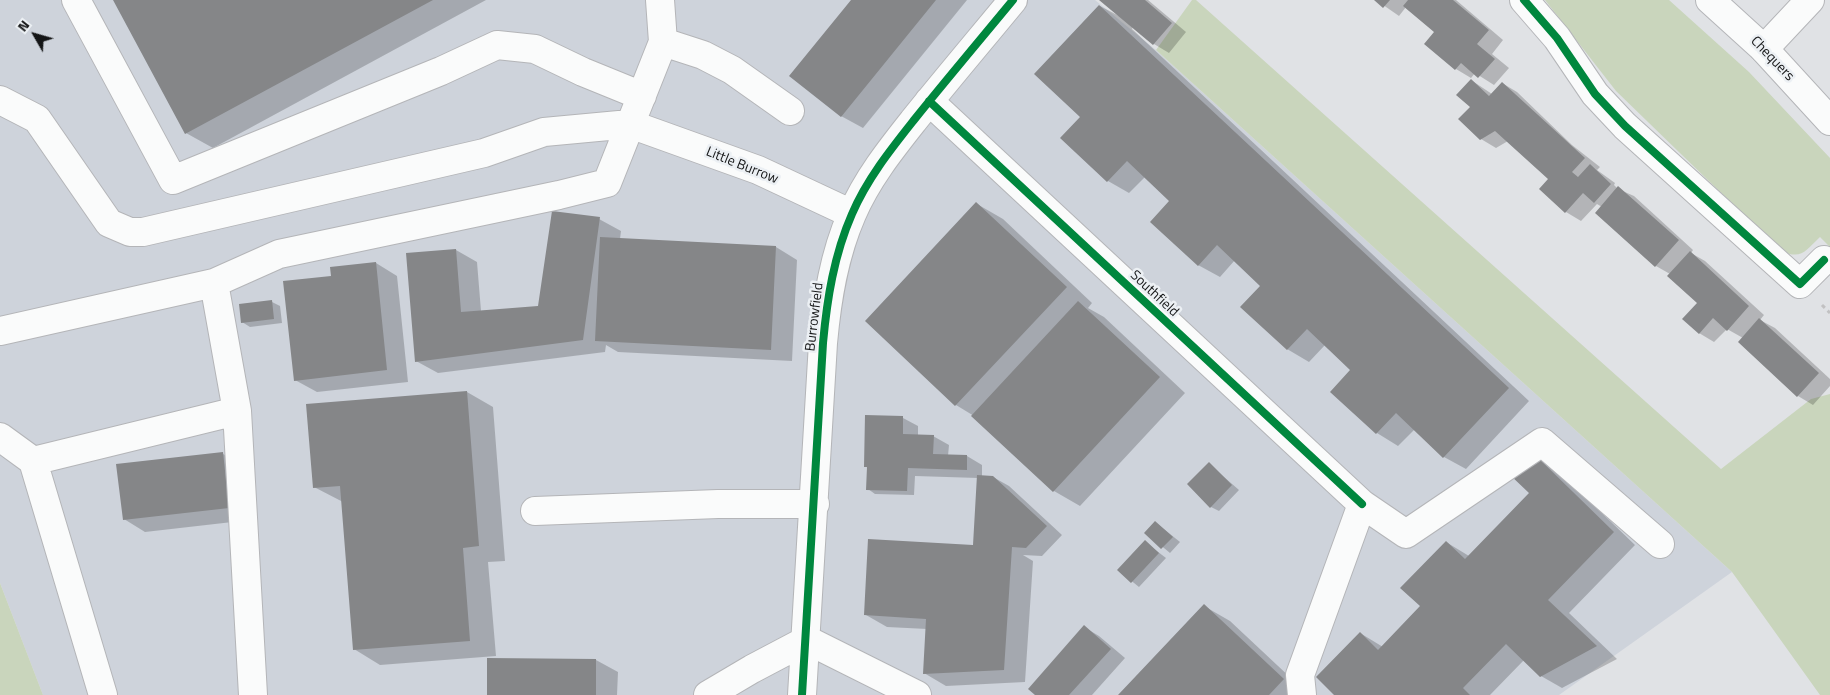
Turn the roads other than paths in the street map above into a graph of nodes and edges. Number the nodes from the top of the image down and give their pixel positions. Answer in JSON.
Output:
{"nodes":[{"id":1,"x":76,"y":0,"type":"edge"},
{"id":2,"x":660,"y":0,"type":"edge"},
{"id":3,"x":1014,"y":0,"type":"edge"},
{"id":4,"x":1524,"y":0,"type":"edge"},
{"id":5,"x":1710,"y":0,"type":"edge"},
{"id":6,"x":1810,"y":0,"type":"edge"},
{"id":7,"x":663,"y":42,"type":"junction"},
{"id":8,"x":1764,"y":49,"type":"junction"},
{"id":9,"x":642,"y":96,"type":"junction"},
{"id":10,"x":0,"y":100,"type":"edge"},
{"id":11,"x":929,"y":101,"type":"junction"},
{"id":12,"x":790,"y":111,"type":"dead end"},
{"id":13,"x":1830,"y":121,"type":"edge"},
{"id":14,"x":630,"y":124,"type":"junction"},
{"id":15,"x":852,"y":214,"type":"junction"},
{"id":16,"x":1824,"y":260,"type":"dead end"},
{"id":17,"x":214,"y":283,"type":"junction"},
{"id":18,"x":0,"y":331,"type":"edge"},
{"id":19,"x":237,"y":411,"type":"junction"},
{"id":20,"x":0,"y":437,"type":"edge"},
{"id":21,"x":33,"y":461,"type":"junction"},
{"id":22,"x":815,"y":504,"type":"junction"},
{"id":23,"x":1362,"y":504,"type":"junction"},
{"id":24,"x":535,"y":511,"type":"dead end"},
{"id":25,"x":1660,"y":544,"type":"dead end"},
{"id":26,"x":807,"y":640,"type":"junction"},
{"id":27,"x":876,"y":683,"type":"edge"},
{"id":28,"x":103,"y":695,"type":"edge"},
{"id":29,"x":253,"y":695,"type":"edge"},
{"id":30,"x":708,"y":695,"type":"edge"},
{"id":31,"x":802,"y":695,"type":"edge"},
{"id":32,"x":916,"y":695,"type":"edge"},
{"id":33,"x":1302,"y":695,"type":"edge"}],
"edges":[{"from":1,"to":9,"type":"street"},
{"from":2,"to":7,"type":"street"},
{"from":3,"to":11,"type":"street","name":"Burrowfield"},
{"from":4,"to":16,"type":"street"},
{"from":5,"to":8,"type":"street","name":"Chequers"},
{"from":6,"to":8,"type":"street"},
{"from":7,"to":9,"type":"street"},
{"from":7,"to":12,"type":"street"},
{"from":8,"to":13,"type":"street","name":"Chequers"},
{"from":9,"to":14,"type":"street"},
{"from":10,"to":14,"type":"street"},
{"from":11,"to":15,"type":"street","name":"Burrowfield"},
{"from":11,"to":23,"type":"street","name":"Southfield"},
{"from":14,"to":15,"type":"street","name":"Little Burrow"},
{"from":14,"to":17,"type":"street"},
{"from":15,"to":22,"type":"street","name":"Burrowfield"},
{"from":17,"to":18,"type":"street"},
{"from":17,"to":19,"type":"street"},
{"from":19,"to":21,"type":"street"},
{"from":19,"to":29,"type":"street"},
{"from":20,"to":21,"type":"street"},
{"from":21,"to":28,"type":"street"},
{"from":22,"to":24,"type":"street"},
{"from":22,"to":26,"type":"street","name":"Burrowfield"},
{"from":23,"to":25,"type":"street","name":"Southfield"},
{"from":23,"to":33,"type":"street"},
{"from":26,"to":27,"type":"street"},
{"from":26,"to":30,"type":"street"},
{"from":26,"to":31,"type":"street","name":"Burrowfield"},
{"from":27,"to":32,"type":"street"}]}
